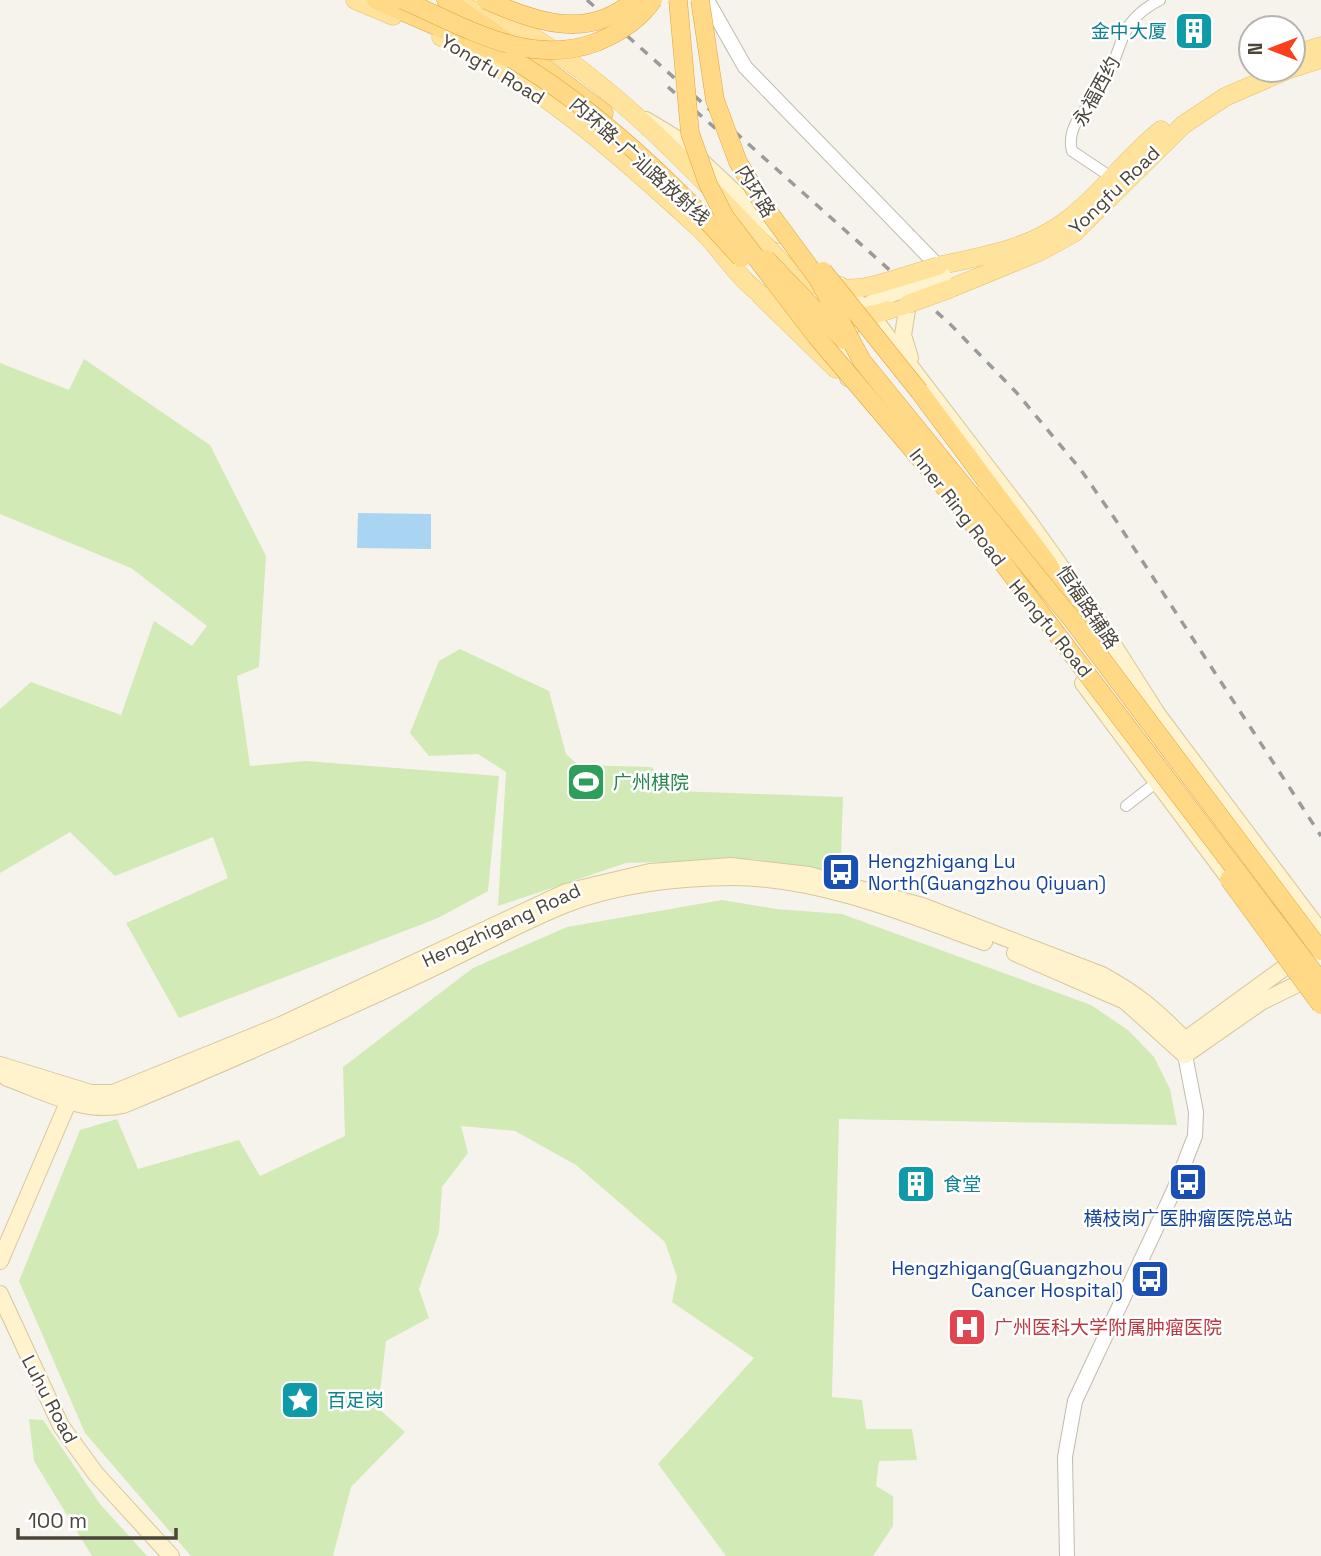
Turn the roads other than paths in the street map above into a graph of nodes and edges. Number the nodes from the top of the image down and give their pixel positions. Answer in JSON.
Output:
{"nodes":[{"id":1,"x":355,"y":0,"type":"edge"},
{"id":2,"x":376,"y":0,"type":"edge"},
{"id":3,"x":403,"y":0,"type":"edge"},
{"id":4,"x":447,"y":0,"type":"edge"},
{"id":5,"x":486,"y":0,"type":"edge"},
{"id":6,"x":634,"y":0,"type":"edge"},
{"id":7,"x":653,"y":0,"type":"edge"},
{"id":8,"x":678,"y":0,"type":"edge"},
{"id":9,"x":700,"y":0,"type":"edge"},
{"id":10,"x":707,"y":0,"type":"edge"},
{"id":11,"x":1160,"y":0,"type":"edge"},
{"id":12,"x":1237,"y":79,"type":"edge"},
{"id":13,"x":1255,"y":84,"type":"edge"},
{"id":14,"x":631,"y":113,"type":"junction"},
{"id":15,"x":1111,"y":177,"type":"junction"},
{"id":16,"x":749,"y":183,"type":"junction"},
{"id":17,"x":943,"y":277,"type":"junction"},
{"id":18,"x":797,"y":279,"type":"junction"},
{"id":19,"x":846,"y":289,"type":"junction"},
{"id":20,"x":886,"y":289,"type":"junction"},
{"id":21,"x":761,"y":296,"type":"junction"},
{"id":22,"x":908,"y":304,"type":"junction"},
{"id":23,"x":834,"y":319,"type":"junction"},
{"id":24,"x":859,"y":319,"type":"junction"},
{"id":25,"x":862,"y":361,"type":"junction"},
{"id":26,"x":917,"y":373,"type":"junction"},
{"id":27,"x":853,"y":383,"type":"junction"},
{"id":28,"x":1053,"y":555,"type":"junction"},
{"id":29,"x":1027,"y":600,"type":"junction"},
{"id":30,"x":1097,"y":646,"type":"junction"},
{"id":31,"x":1080,"y":664,"type":"junction"},
{"id":32,"x":1106,"y":700,"type":"junction"},
{"id":33,"x":1162,"y":778,"type":"junction"},
{"id":34,"x":1126,"y":806,"type":"dead end"},
{"id":35,"x":1314,"y":950,"type":"edge"},
{"id":36,"x":1316,"y":978,"type":"edge"},
{"id":37,"x":1321,"y":1007,"type":"edge"},
{"id":38,"x":1185,"y":1048,"type":"junction"},
{"id":39,"x":0,"y":1065,"type":"edge"},
{"id":40,"x":0,"y":1076,"type":"edge"},
{"id":41,"x":72,"y":1094,"type":"junction"},
{"id":42,"x":0,"y":1261,"type":"edge"},
{"id":43,"x":0,"y":1294,"type":"edge"},
{"id":44,"x":172,"y":1556,"type":"edge"},
{"id":45,"x":1067,"y":1556,"type":"edge"}],
"edges":[{"from":1,"to":21,"type":"main road","name":"Yongfu Road"},
{"from":2,"to":27,"type":"highway","name":"内环路-广汕路放射线","bridge":true},
{"from":3,"to":7,"type":"highway","bridge":true},
{"from":4,"to":14,"type":"main road","name":"Yongfu Road"},
{"from":4,"to":25,"type":"highway","bridge":true},
{"from":5,"to":6,"type":"highway","bridge":true},
{"from":8,"to":27,"type":"highway","name":"Inner Ring Road","bridge":true},
{"from":9,"to":16,"type":"highway","name":"内环路","bridge":true},
{"from":10,"to":17,"type":"street"},
{"from":11,"to":15,"type":"street","name":"永福西约"},
{"from":12,"to":15,"type":"main road","name":"Yongfu Road"},
{"from":13,"to":17,"type":"main road","name":"Yongfu Road"},
{"from":14,"to":18,"type":"main road","name":"Yongfu Road"},
{"from":14,"to":19,"type":"main road","name":"恒福路辅路"},
{"from":15,"to":17,"type":"main road","name":"Yongfu Road"},
{"from":16,"to":25,"type":"highway","name":"内环路","bridge":true},
{"from":16,"to":30,"type":"highway","bridge":true},
{"from":17,"to":20,"type":"main road","bridge":true},
{"from":17,"to":22,"type":"main road","name":"Yongfu Road","bridge":true},
{"from":18,"to":19,"type":"main road"},
{"from":18,"to":23,"type":"main road"},
{"from":19,"to":20,"type":"main road"},
{"from":19,"to":24,"type":"main road","name":"恒福路辅路"},
{"from":20,"to":24,"type":"main road","name":"Yongfu Road"},
{"from":21,"to":23,"type":"main road","name":"Yongfu Road"},
{"from":21,"to":27,"type":"main road","name":"Hengfu Road"},
{"from":22,"to":24,"type":"main road","name":"Yongfu Road"},
{"from":22,"to":26,"type":"main road"},
{"from":23,"to":24,"type":"main road","name":"Yongfu Road"},
{"from":24,"to":26,"type":"main road","name":"恒福路辅路"},
{"from":24,"to":27,"type":"main road"},
{"from":24,"to":30,"type":"main road","name":"Hengfu Road"},
{"from":25,"to":35,"type":"highway","name":"Inner Ring Road","bridge":true},
{"from":26,"to":28,"type":"main road","name":"恒福路辅路"},
{"from":27,"to":29,"type":"main road","name":"Hengfu Road"},
{"from":27,"to":32,"type":"highway","name":"Inner Ring Road","bridge":true},
{"from":28,"to":30,"type":"main road"},
{"from":28,"to":35,"type":"main road","name":"恒福路辅路"},
{"from":29,"to":31,"type":"main road","name":"Hengfu Road"},
{"from":29,"to":33,"type":"main road"},
{"from":30,"to":31,"type":"street"},
{"from":30,"to":35,"type":"main road","name":"Hengfu Road"},
{"from":31,"to":33,"type":"main road","name":"Hengfu Road"},
{"from":32,"to":36,"type":"highway","name":"Inner Ring Road","bridge":true},
{"from":32,"to":37,"type":"highway","bridge":true},
{"from":33,"to":34,"type":"street"},
{"from":33,"to":35,"type":"main road","name":"Hengfu Road"},
{"from":35,"to":36,"type":"main road","name":"Hengfu Road"},
{"from":35,"to":38,"type":"main road"},
{"from":36,"to":37,"type":"main road"},
{"from":36,"to":38,"type":"main road"},
{"from":38,"to":41,"type":"main road","name":"Hengzhigang Road"},
{"from":38,"to":45,"type":"street"},
{"from":39,"to":41,"type":"main road","name":"Hengzhigang Road"},
{"from":40,"to":41,"type":"main road","name":"Hengzhigang Road"},
{"from":41,"to":42,"type":"main road"},
{"from":43,"to":44,"type":"main road","name":"Luhu Road"}]}
